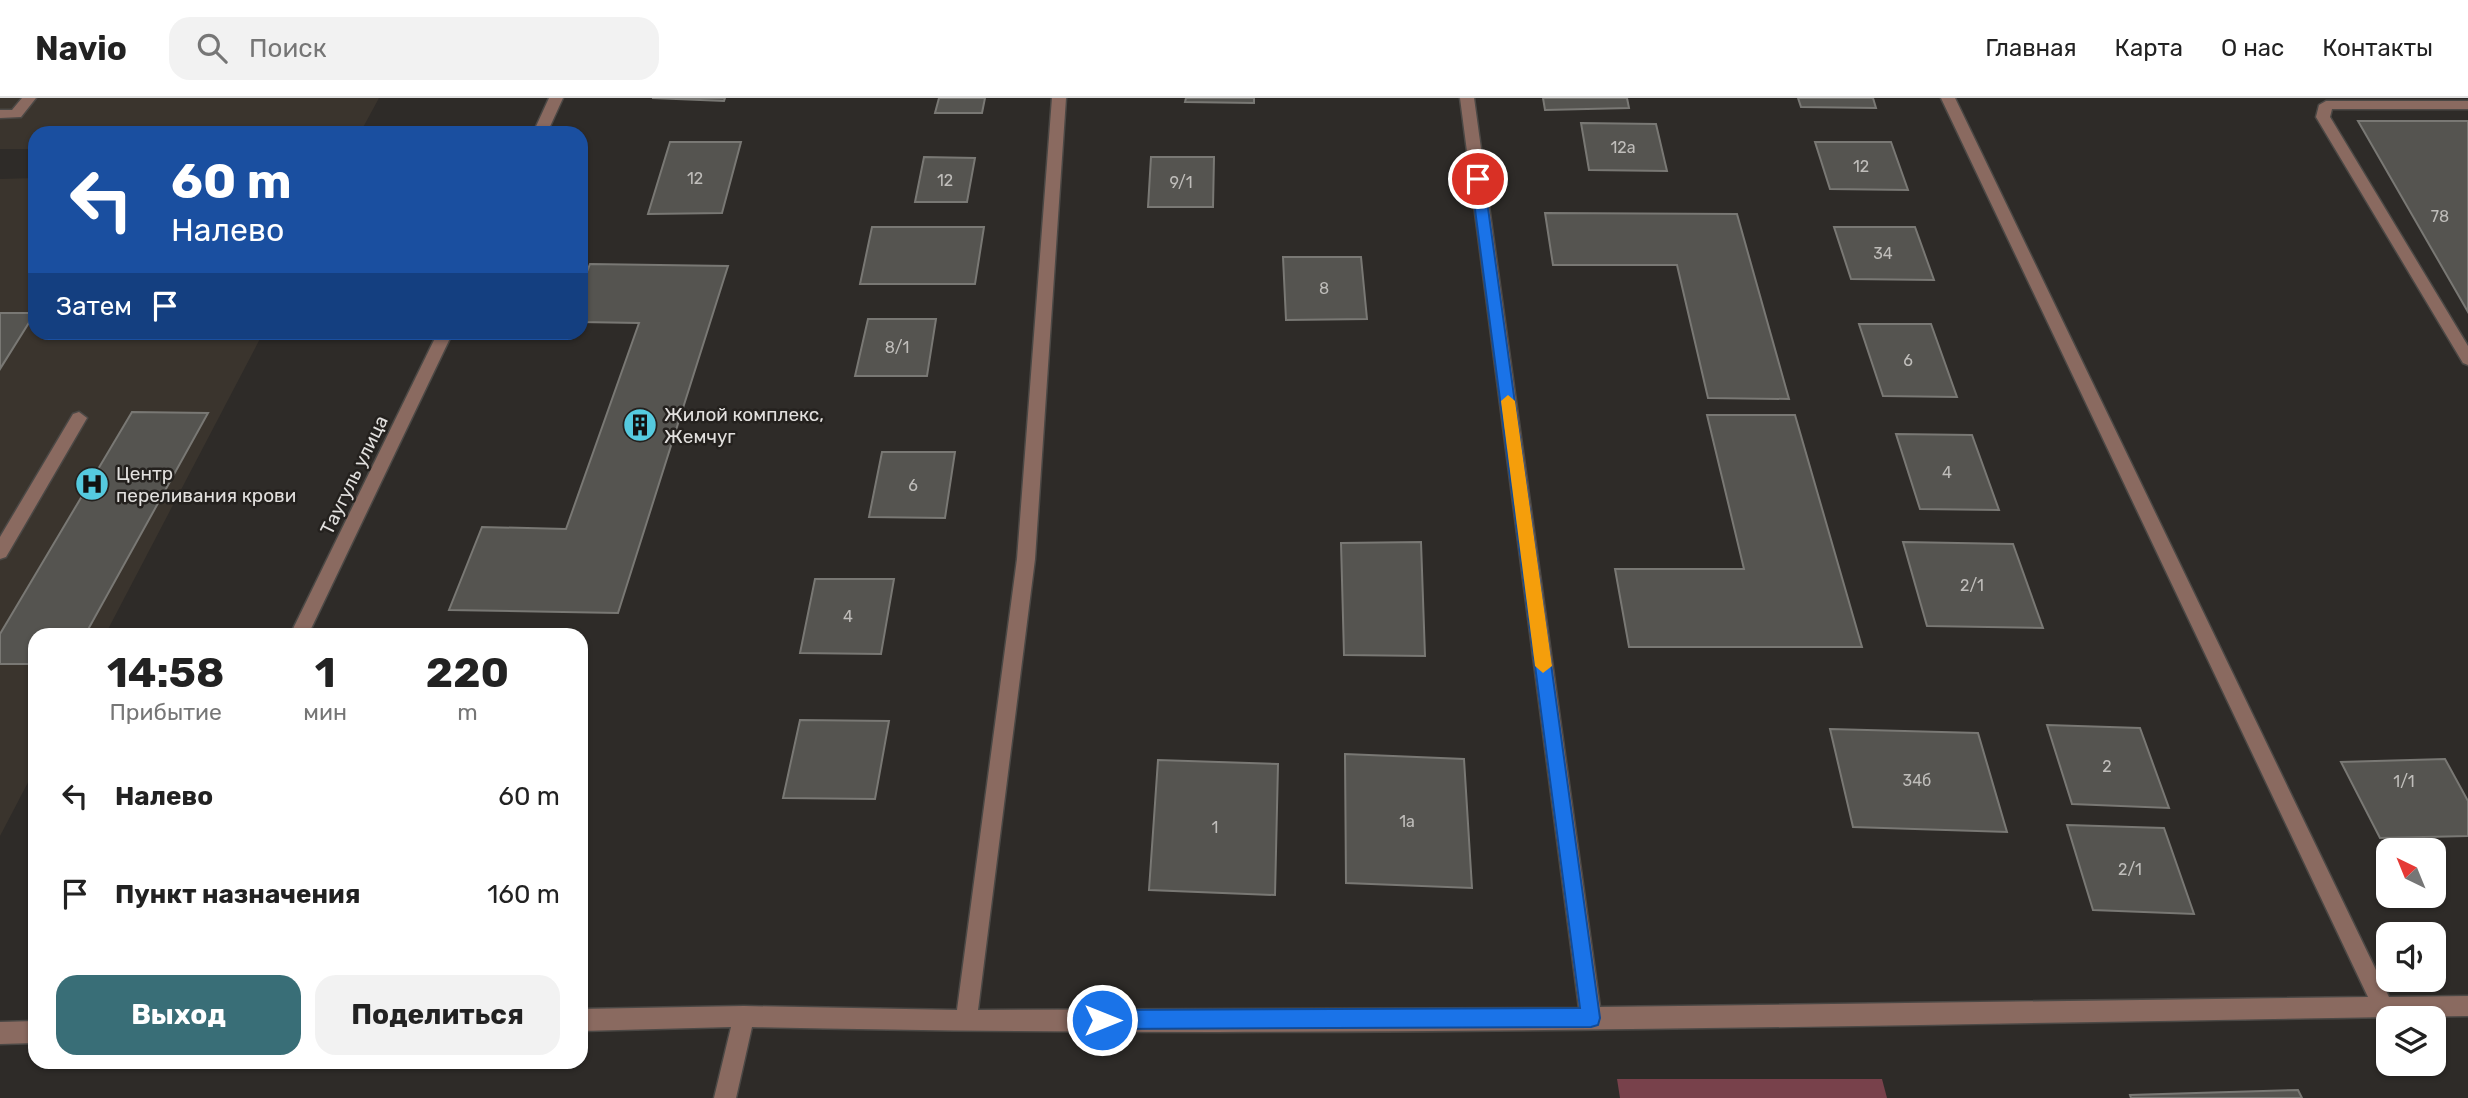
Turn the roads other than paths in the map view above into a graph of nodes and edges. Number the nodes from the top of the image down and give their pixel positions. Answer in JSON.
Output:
{"nodes":[{"id":1,"x":29,"y":98,"type":"edge"},
{"id":2,"x":556,"y":98,"type":"edge"},
{"id":3,"x":1059,"y":98,"type":"edge"},
{"id":4,"x":1467,"y":98,"type":"edge"},
{"id":5,"x":1948,"y":98,"type":"edge"},
{"id":6,"x":2468,"y":105,"type":"edge"},
{"id":7,"x":0,"y":114,"type":"edge"},
{"id":8,"x":543,"y":126,"type":"edge"},
{"id":9,"x":442,"y":340,"type":"edge"},
{"id":10,"x":2468,"y":359,"type":"edge"},
{"id":11,"x":79,"y":418,"type":"dead end"},
{"id":12,"x":0,"y":552,"type":"edge"},
{"id":13,"x":302,"y":628,"type":"edge"},
{"id":14,"x":2376,"y":1006,"type":"edge"},
{"id":15,"x":2383,"y":1006,"type":"edge"},
{"id":16,"x":2446,"y":1006,"type":"edge"},
{"id":17,"x":2468,"y":1006,"type":"edge"},
{"id":18,"x":744,"y":1016,"type":"junction"},
{"id":19,"x":1591,"y":1018,"type":"junction"},
{"id":20,"x":588,"y":1020,"type":"edge"},
{"id":21,"x":966,"y":1021,"type":"junction"},
{"id":22,"x":28,"y":1032,"type":"edge"},
{"id":23,"x":0,"y":1033,"type":"edge"},
{"id":24,"x":725,"y":1098,"type":"edge"}],
"edges":[{"from":1,"to":7,"type":"street"},
{"from":2,"to":8,"type":"street"},
{"from":3,"to":21,"type":"street"},
{"from":4,"to":19,"type":"street"},
{"from":5,"to":15,"type":"street"},
{"from":6,"to":10,"type":"street"},
{"from":9,"to":13,"type":"street","name":"Таугуль улица"},
{"from":11,"to":12,"type":"street"},
{"from":14,"to":19,"type":"street"},
{"from":16,"to":17,"type":"street"},
{"from":18,"to":20,"type":"street"},
{"from":18,"to":21,"type":"street"},
{"from":18,"to":24,"type":"street"},
{"from":19,"to":21,"type":"street"},
{"from":22,"to":23,"type":"street"}]}
